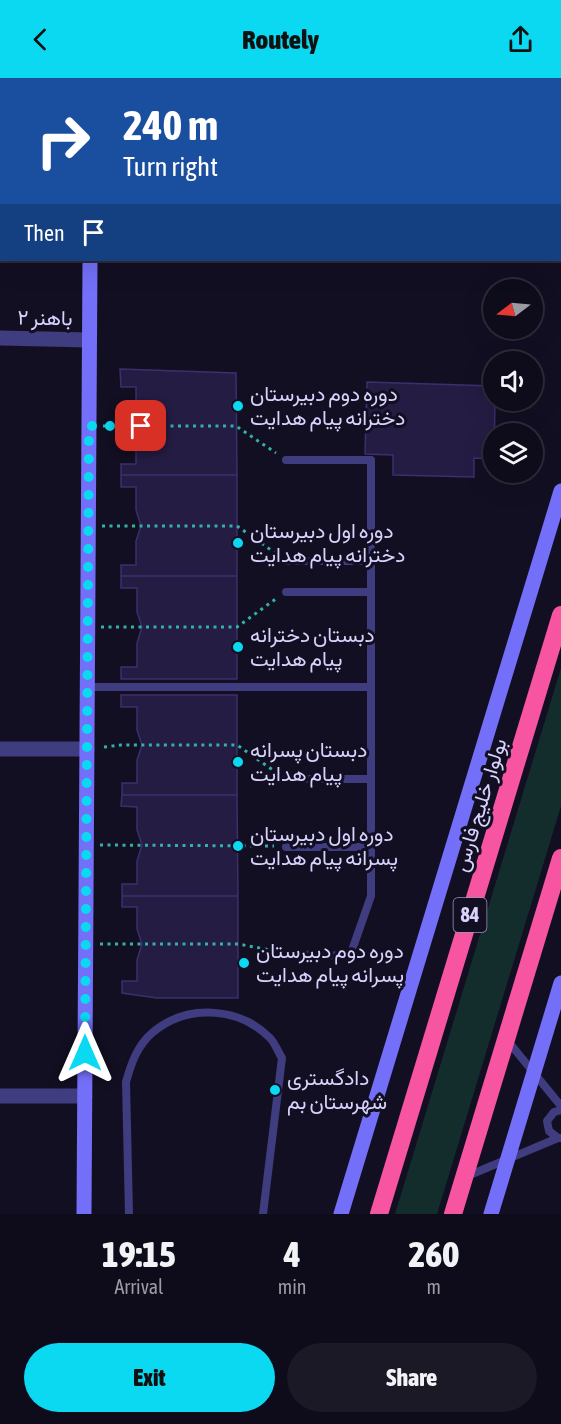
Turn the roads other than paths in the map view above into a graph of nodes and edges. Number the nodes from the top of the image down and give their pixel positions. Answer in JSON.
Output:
{"nodes":[{"id":1,"x":90,"y":261,"type":"edge"},
{"id":2,"x":0,"y":338,"type":"edge"},
{"id":3,"x":90,"y":340,"type":"junction"},
{"id":4,"x":286,"y":460,"type":"road end"},
{"id":5,"x":561,"y":491,"type":"edge"},
{"id":6,"x":286,"y":561,"type":"road end"},
{"id":7,"x":371,"y":561,"type":"junction"},
{"id":8,"x":286,"y":592,"type":"road end"},
{"id":9,"x":371,"y":592,"type":"junction"},
{"id":10,"x":561,"y":615,"type":"edge"},
{"id":11,"x":87,"y":687,"type":"junction"},
{"id":12,"x":371,"y":687,"type":"junction"},
{"id":13,"x":0,"y":749,"type":"edge"},
{"id":14,"x":87,"y":749,"type":"junction"},
{"id":15,"x":286,"y":779,"type":"road end"},
{"id":16,"x":371,"y":779,"type":"junction"},
{"id":17,"x":286,"y":847,"type":"road end"},
{"id":18,"x":371,"y":847,"type":"junction"},
{"id":19,"x":561,"y":858,"type":"edge"},
{"id":20,"x":292,"y":954,"type":"road end"},
{"id":21,"x":561,"y":983,"type":"edge"},
{"id":22,"x":506,"y":1039,"type":"junction"},
{"id":23,"x":534,"y":1072,"type":"junction"},
{"id":24,"x":0,"y":1096,"type":"edge"},
{"id":25,"x":85,"y":1096,"type":"junction"},
{"id":26,"x":561,"y":1108,"type":"edge"},
{"id":27,"x":560,"y":1138,"type":"edge"},
{"id":28,"x":507,"y":1159,"type":"junction"},
{"id":29,"x":464,"y":1178,"type":"junction"},
{"id":30,"x":84,"y":1214,"type":"edge"},
{"id":31,"x":129,"y":1214,"type":"edge"},
{"id":32,"x":263,"y":1214,"type":"edge"},
{"id":33,"x":341,"y":1214,"type":"edge"},
{"id":34,"x":379,"y":1214,"type":"edge"},
{"id":35,"x":453,"y":1214,"type":"edge"},
{"id":36,"x":491,"y":1214,"type":"edge"}],
"edges":[{"from":1,"to":3,"type":"street"},
{"from":2,"to":3,"type":"street","name":"باهنر ۲"},
{"from":3,"to":11,"type":"street"},
{"from":4,"to":7,"type":"lane"},
{"from":5,"to":33,"type":"street"},
{"from":6,"to":7,"type":"lane"},
{"from":7,"to":9,"type":"lane"},
{"from":8,"to":9,"type":"lane"},
{"from":9,"to":12,"type":"lane"},
{"from":10,"to":34,"type":"highway","name":"بولوار خلیج فارس","number":"84"},
{"from":11,"to":12,"type":"lane"},
{"from":11,"to":14,"type":"street"},
{"from":12,"to":16,"type":"lane"},
{"from":13,"to":14,"type":"street"},
{"from":14,"to":25,"type":"street"},
{"from":15,"to":16,"type":"lane"},
{"from":16,"to":18,"type":"lane"},
{"from":17,"to":18,"type":"lane"},
{"from":18,"to":20,"type":"lane"},
{"from":19,"to":22,"type":"highway"},
{"from":21,"to":23,"type":"street"},
{"from":22,"to":23,"type":"lane"},
{"from":22,"to":29,"type":"highway"},
{"from":23,"to":26,"type":"lane"},
{"from":23,"to":28,"type":"street"},
{"from":24,"to":25,"type":"street"},
{"from":25,"to":30,"type":"street"},
{"from":26,"to":27,"type":"lane"},
{"from":27,"to":28,"type":"lane"},
{"from":28,"to":29,"type":"lane"},
{"from":28,"to":36,"type":"street"},
{"from":29,"to":35,"type":"highway"},
{"from":31,"to":32,"type":"lane"}]}
